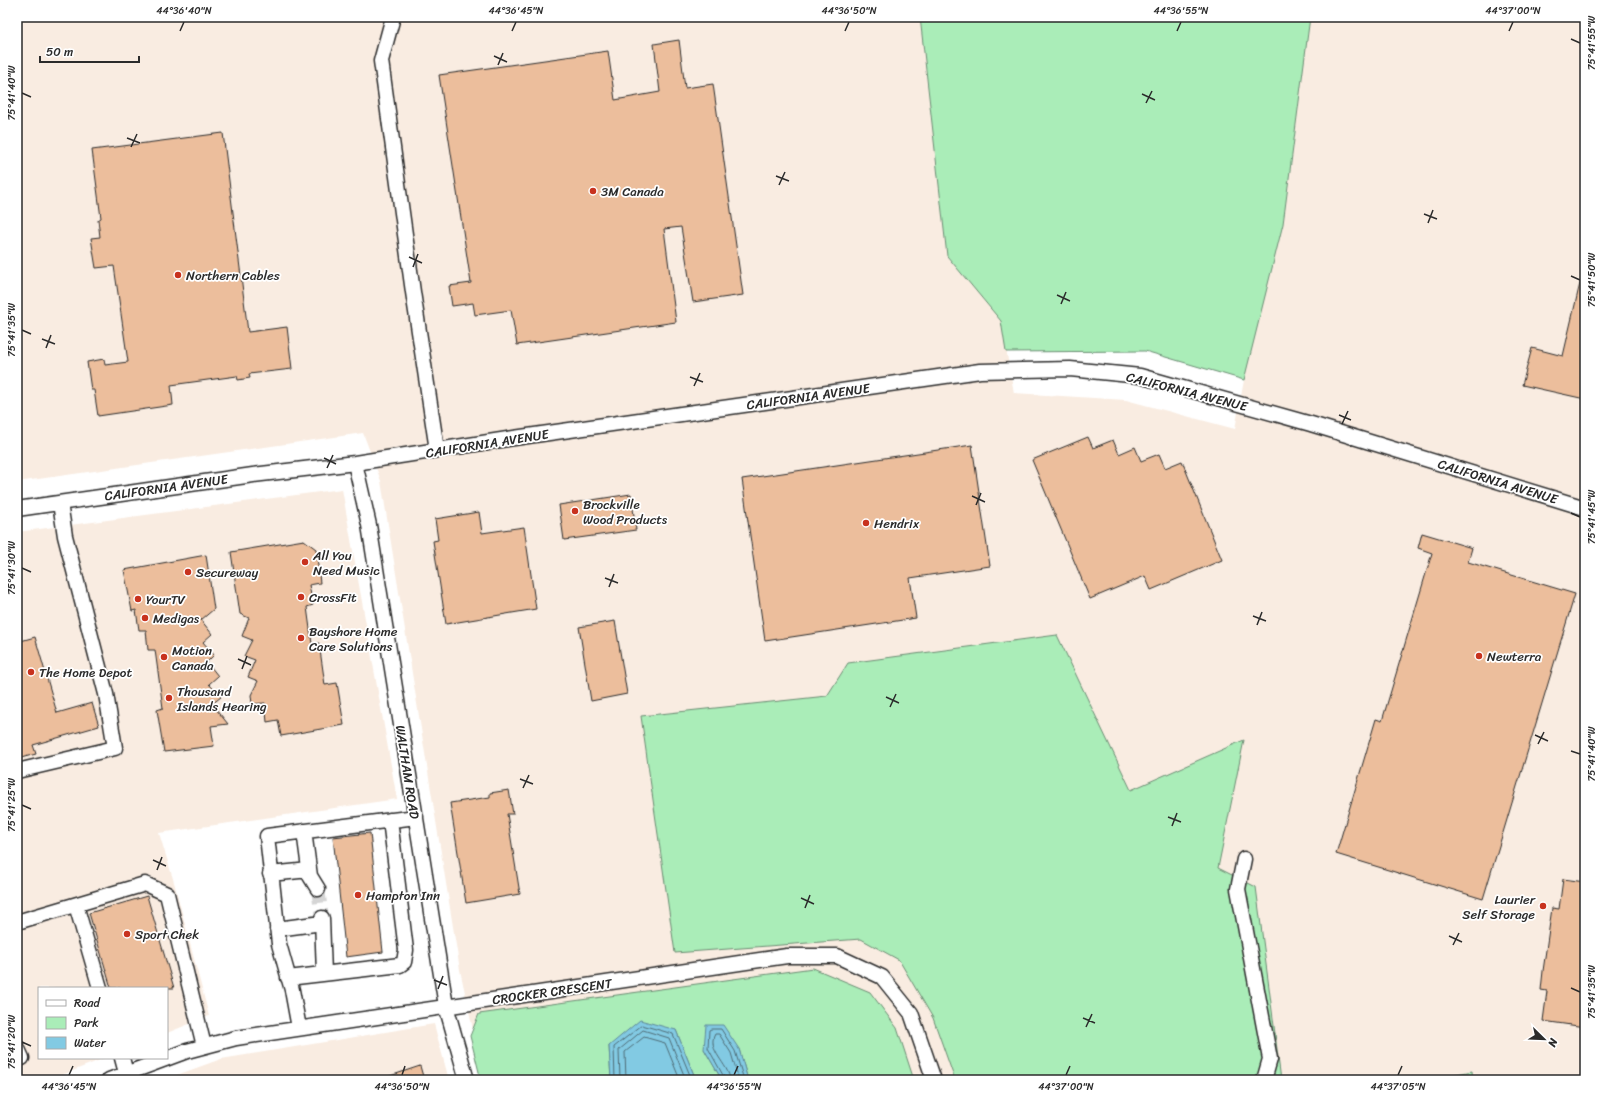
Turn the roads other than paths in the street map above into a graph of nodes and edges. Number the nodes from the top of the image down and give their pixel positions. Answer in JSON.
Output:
{"nodes":[{"id":1,"x":393,"y":17,"type":"edge"},
{"id":2,"x":437,"y":450,"type":"junction"},
{"id":3,"x":355,"y":463,"type":"junction"},
{"id":4,"x":60,"y":503,"type":"junction"},
{"id":5,"x":1585,"y":508,"type":"edge"},
{"id":6,"x":17,"y":509,"type":"edge"},
{"id":7,"x":17,"y":771,"type":"edge"},
{"id":8,"x":416,"y":817,"type":"junction"},
{"id":9,"x":390,"y":820,"type":"junction"},
{"id":10,"x":304,"y":831,"type":"junction"},
{"id":11,"x":1244,"y":859,"type":"dead end"},
{"id":12,"x":309,"y":870,"type":"junction"},
{"id":13,"x":270,"y":874,"type":"junction"},
{"id":14,"x":318,"y":889,"type":"tunnel mouth"},
{"id":15,"x":76,"y":904,"type":"junction"},
{"id":16,"x":17,"y":922,"type":"edge"},
{"id":17,"x":277,"y":929,"type":"junction"},
{"id":18,"x":324,"y":974,"type":"junction"},
{"id":19,"x":288,"y":978,"type":"junction"},
{"id":20,"x":100,"y":987,"type":"edge"},
{"id":21,"x":446,"y":1006,"type":"junction"},
{"id":22,"x":299,"y":1028,"type":"junction"},
{"id":23,"x":204,"y":1046,"type":"junction"},
{"id":24,"x":168,"y":1058,"type":"edge"},
{"id":25,"x":122,"y":1059,"type":"edge"},
{"id":26,"x":165,"y":1059,"type":"edge"},
{"id":27,"x":126,"y":1073,"type":"junction"},
{"id":28,"x":109,"y":1080,"type":"edge"},
{"id":29,"x":467,"y":1080,"type":"edge"},
{"id":30,"x":934,"y":1080,"type":"edge"},
{"id":31,"x":1264,"y":1080,"type":"edge"}],
"edges":[{"from":1,"to":2,"type":"street"},
{"from":2,"to":3,"type":"street","name":"CALIFORNIA AVENUE"},
{"from":2,"to":5,"type":"street","name":"CALIFORNIA AVENUE"},
{"from":3,"to":4,"type":"street","name":"CALIFORNIA AVENUE"},
{"from":3,"to":8,"type":"street","name":"WALTHAM ROAD"},
{"from":4,"to":6,"type":"street","name":"CALIFORNIA AVENUE"},
{"from":4,"to":7,"type":"street"},
{"from":8,"to":9,"type":"street"},
{"from":8,"to":21,"type":"street","name":"WALTHAM ROAD"},
{"from":9,"to":10,"type":"street"},
{"from":9,"to":18,"type":"street"},
{"from":10,"to":12,"type":"street"},
{"from":10,"to":13,"type":"street"},
{"from":11,"to":31,"type":"street"},
{"from":12,"to":13,"type":"street"},
{"from":12,"to":14,"type":"street"},
{"from":13,"to":17,"type":"street"},
{"from":15,"to":16,"type":"street"},
{"from":15,"to":20,"type":"street"},
{"from":15,"to":23,"type":"street"},
{"from":17,"to":18,"type":"street"},
{"from":17,"to":19,"type":"street"},
{"from":18,"to":19,"type":"street"},
{"from":19,"to":22,"type":"street"},
{"from":21,"to":22,"type":"street","name":"CROCKER CRESCENT"},
{"from":21,"to":29,"type":"street","name":"WALTHAM ROAD"},
{"from":21,"to":30,"type":"street","name":"CROCKER CRESCENT"},
{"from":22,"to":23,"type":"street","name":"CROCKER CRESCENT"},
{"from":23,"to":24,"type":"street","name":"CROCKER CRESCENT"},
{"from":25,"to":27,"type":"street"},
{"from":26,"to":27,"type":"street","name":"CROCKER CRESCENT"},
{"from":27,"to":28,"type":"street","name":"CROCKER CRESCENT"}]}
